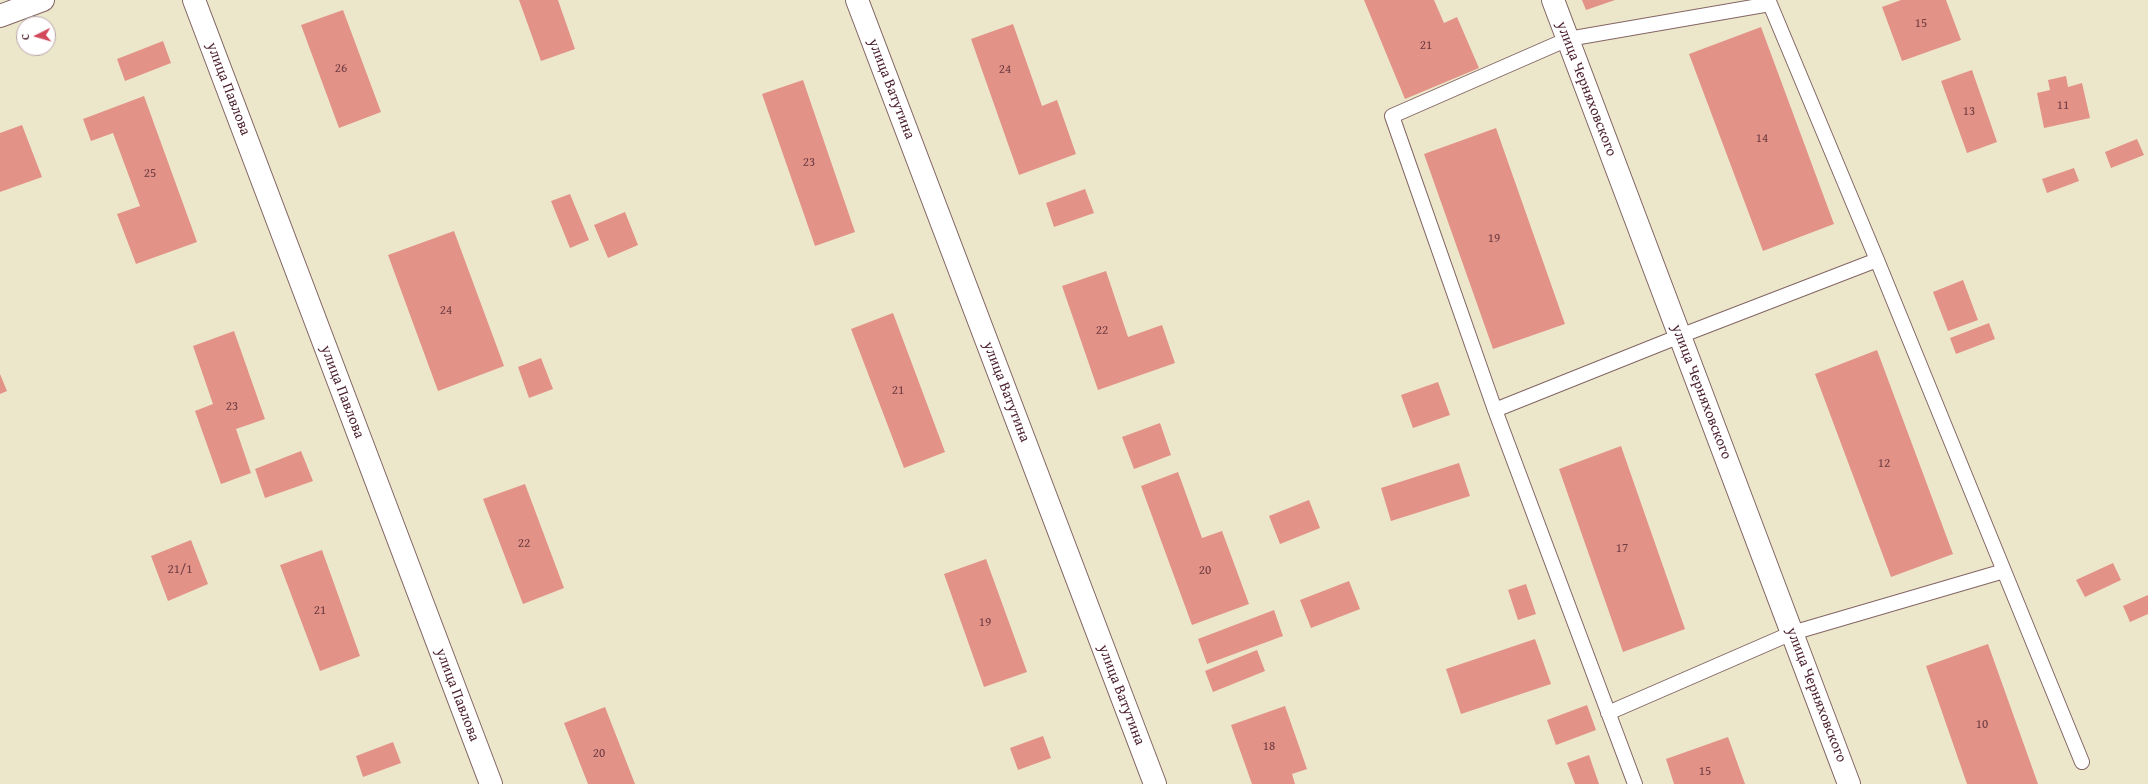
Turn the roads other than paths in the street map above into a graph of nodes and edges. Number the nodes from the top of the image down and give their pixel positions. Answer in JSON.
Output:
{"nodes":[{"id":1,"x":43,"y":0,"type":"edge"},
{"id":2,"x":194,"y":0,"type":"edge"},
{"id":3,"x":857,"y":0,"type":"edge"},
{"id":4,"x":1553,"y":0,"type":"edge"},
{"id":5,"x":0,"y":16,"type":"edge"},
{"id":6,"x":1568,"y":39,"type":"junction"},
{"id":7,"x":1878,"y":260,"type":"junction"},
{"id":8,"x":1680,"y":336,"type":"junction"},
{"id":9,"x":1495,"y":410,"type":"junction"},
{"id":10,"x":2004,"y":571,"type":"junction"},
{"id":11,"x":1792,"y":633,"type":"junction"},
{"id":12,"x":1608,"y":713,"type":"junction"},
{"id":13,"x":2082,"y":762,"type":"dead end"},
{"id":14,"x":491,"y":784,"type":"edge"},
{"id":15,"x":1154,"y":784,"type":"edge"},
{"id":16,"x":1635,"y":784,"type":"edge"},
{"id":17,"x":1849,"y":784,"type":"edge"}],
"edges":[{"from":1,"to":5,"type":"street"},
{"from":2,"to":14,"type":"street","name":"улица Павлова"},
{"from":3,"to":15,"type":"street","name":"улица Ватутина"},
{"from":4,"to":6,"type":"street","name":"улица Черняховского"},
{"from":6,"to":7,"type":"lane"},
{"from":6,"to":8,"type":"street","name":"улица Черняховского"},
{"from":6,"to":9,"type":"lane"},
{"from":7,"to":8,"type":"lane"},
{"from":7,"to":10,"type":"lane"},
{"from":8,"to":9,"type":"lane"},
{"from":8,"to":11,"type":"street","name":"улица Черняховского"},
{"from":9,"to":12,"type":"lane"},
{"from":10,"to":11,"type":"lane"},
{"from":10,"to":13,"type":"lane"},
{"from":11,"to":12,"type":"lane"},
{"from":11,"to":17,"type":"street","name":"улица Черняховского"},
{"from":12,"to":16,"type":"lane"}]}
